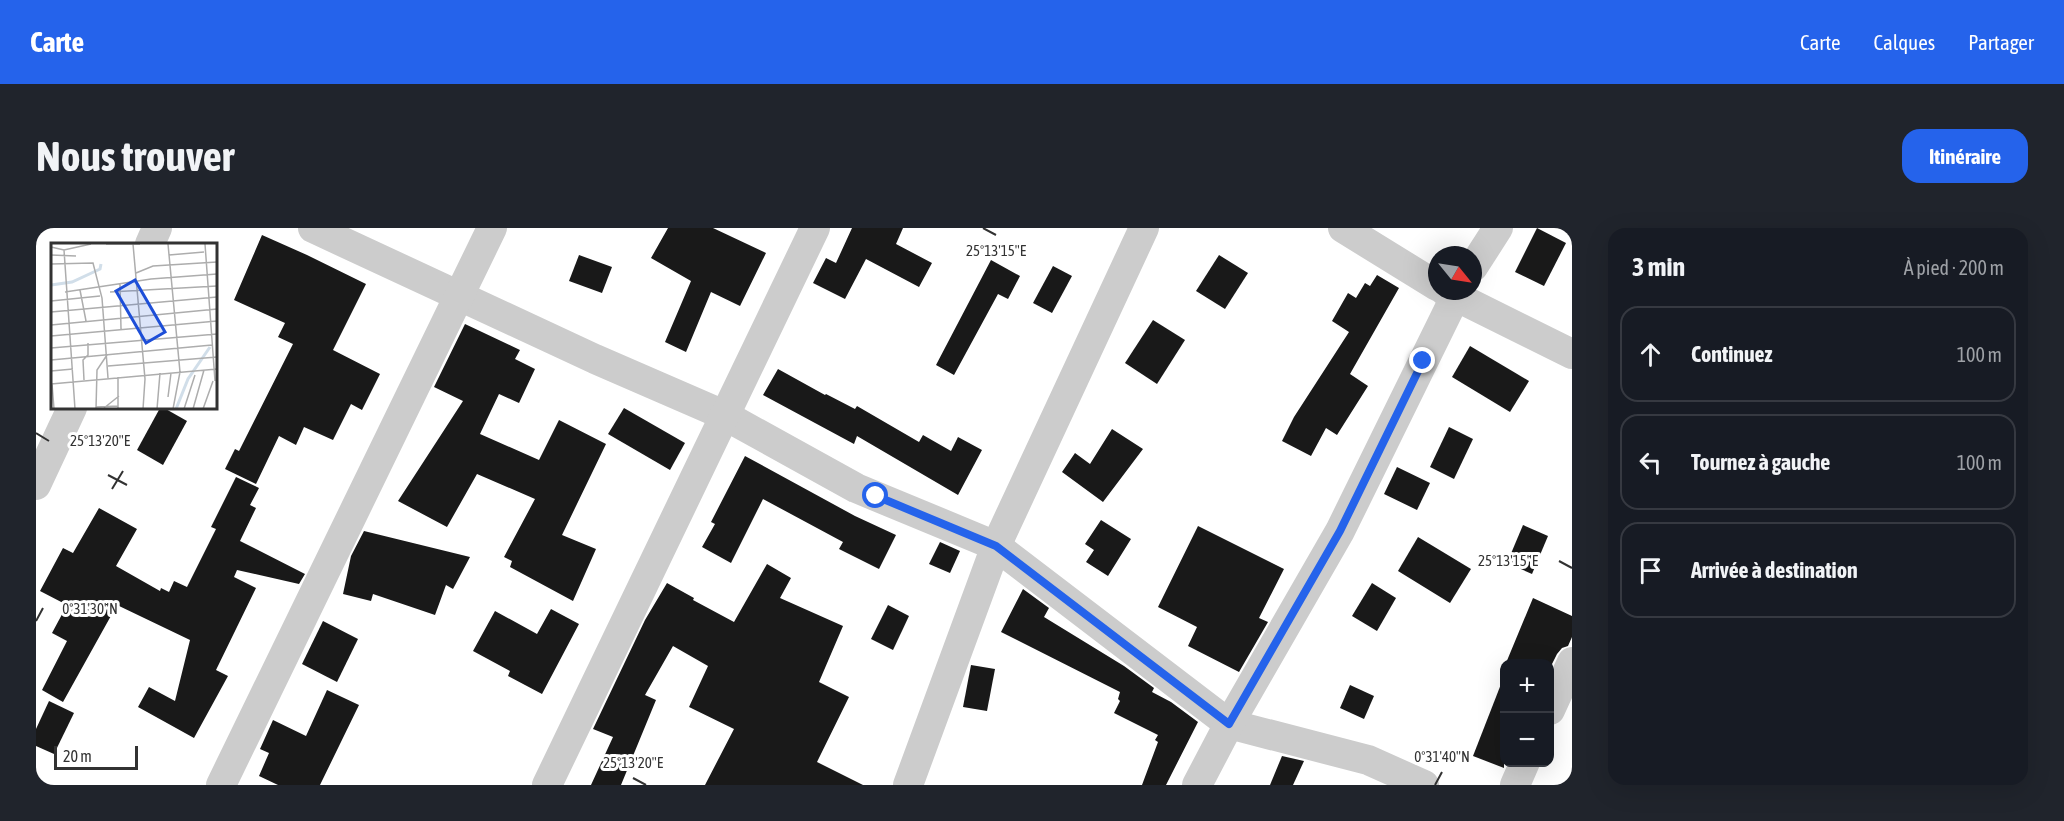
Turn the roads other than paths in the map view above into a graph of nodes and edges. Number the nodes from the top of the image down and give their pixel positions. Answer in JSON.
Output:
{"nodes":[{"id":1,"x":158,"y":228,"type":"edge"},
{"id":2,"x":313,"y":228,"type":"edge"},
{"id":3,"x":492,"y":228,"type":"edge"},
{"id":4,"x":815,"y":228,"type":"edge"},
{"id":5,"x":1144,"y":228,"type":"edge"},
{"id":6,"x":1343,"y":228,"type":"edge"},
{"id":7,"x":1498,"y":228,"type":"edge"},
{"id":8,"x":150,"y":243,"type":"edge"},
{"id":9,"x":1482,"y":253,"type":"edge"},
{"id":10,"x":1428,"y":279,"type":"edge"},
{"id":11,"x":459,"y":296,"type":"junction"},
{"id":12,"x":1445,"y":300,"type":"edge"},
{"id":13,"x":1467,"y":300,"type":"edge"},
{"id":14,"x":1572,"y":354,"type":"edge"},
{"id":15,"x":71,"y":410,"type":"edge"},
{"id":16,"x":724,"y":415,"type":"junction"},
{"id":17,"x":36,"y":485,"type":"edge"},
{"id":18,"x":996,"y":546,"type":"junction"},
{"id":19,"x":1572,"y":662,"type":"edge"},
{"id":20,"x":1554,"y":701,"type":"edge"},
{"id":21,"x":1229,"y":724,"type":"junction"},
{"id":22,"x":1523,"y":767,"type":"edge"},
{"id":23,"x":221,"y":785,"type":"edge"},
{"id":24,"x":547,"y":785,"type":"edge"},
{"id":25,"x":908,"y":785,"type":"edge"},
{"id":26,"x":1197,"y":785,"type":"edge"},
{"id":27,"x":1424,"y":785,"type":"edge"},
{"id":28,"x":1515,"y":785,"type":"edge"}],
"edges":[{"from":1,"to":8,"type":"street"},
{"from":2,"to":11,"type":"street"},
{"from":3,"to":11,"type":"street"},
{"from":4,"to":16,"type":"street"},
{"from":5,"to":18,"type":"street"},
{"from":6,"to":10,"type":"street"},
{"from":7,"to":9,"type":"street"},
{"from":11,"to":16,"type":"street"},
{"from":11,"to":23,"type":"street"},
{"from":12,"to":21,"type":"street"},
{"from":13,"to":14,"type":"street"},
{"from":15,"to":17,"type":"street"},
{"from":16,"to":18,"type":"street"},
{"from":16,"to":24,"type":"street"},
{"from":18,"to":21,"type":"street"},
{"from":18,"to":25,"type":"street"},
{"from":19,"to":20,"type":"street"},
{"from":21,"to":26,"type":"street"},
{"from":21,"to":27,"type":"street"},
{"from":22,"to":28,"type":"street"}]}
